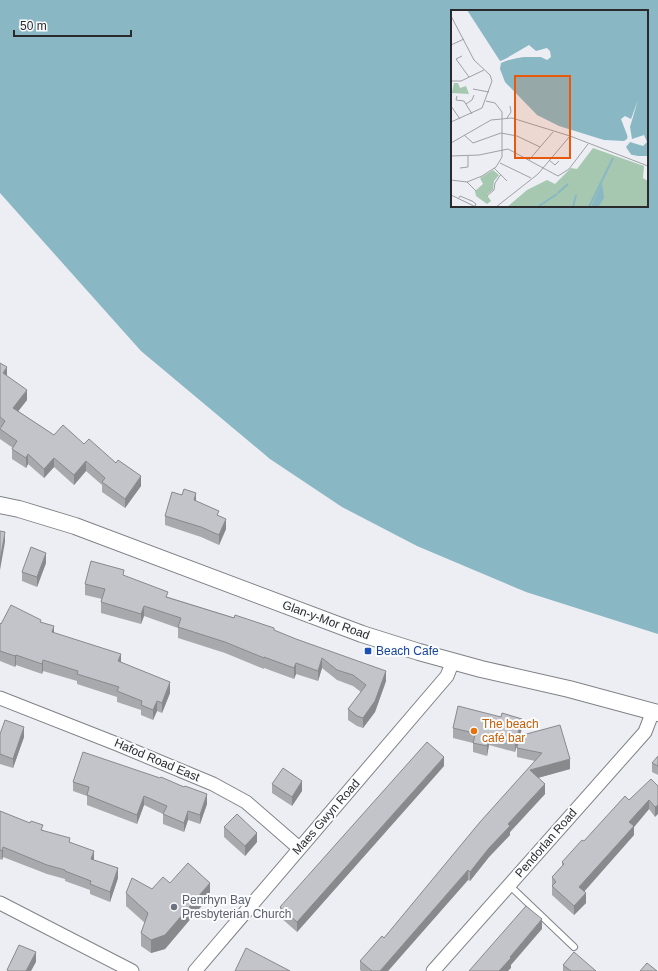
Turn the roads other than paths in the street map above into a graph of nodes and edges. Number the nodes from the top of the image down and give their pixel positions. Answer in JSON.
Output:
{"nodes":[{"id":1,"x":0,"y":506,"type":"edge"},
{"id":2,"x":453,"y":661,"type":"junction"},
{"id":3,"x":0,"y":698,"type":"edge"},
{"id":4,"x":655,"y":712,"type":"edge"},
{"id":5,"x":299,"y":848,"type":"junction"},
{"id":6,"x":509,"y":885,"type":"junction"},
{"id":7,"x":0,"y":903,"type":"edge"},
{"id":8,"x":574,"y":947,"type":"dead end"},
{"id":9,"x":132,"y":971,"type":"edge"},
{"id":10,"x":195,"y":971,"type":"edge"},
{"id":11,"x":433,"y":971,"type":"edge"}],
"edges":[{"from":1,"to":2,"type":"street","name":"Glan-y-Mor Road"},
{"from":2,"to":4,"type":"street","name":"Glan-y-Mor Road"},
{"from":2,"to":5,"type":"street","name":"Maes Gwyn Road"},
{"from":3,"to":5,"type":"street","name":"Hafod Road East"},
{"from":4,"to":6,"type":"street","name":"Pendorlan Road"},
{"from":5,"to":10,"type":"street","name":"Maes Gwyn Road"},
{"from":6,"to":8,"type":"lane"},
{"from":6,"to":11,"type":"street","name":"Pendorlan Road"},
{"from":7,"to":9,"type":"street"}]}
